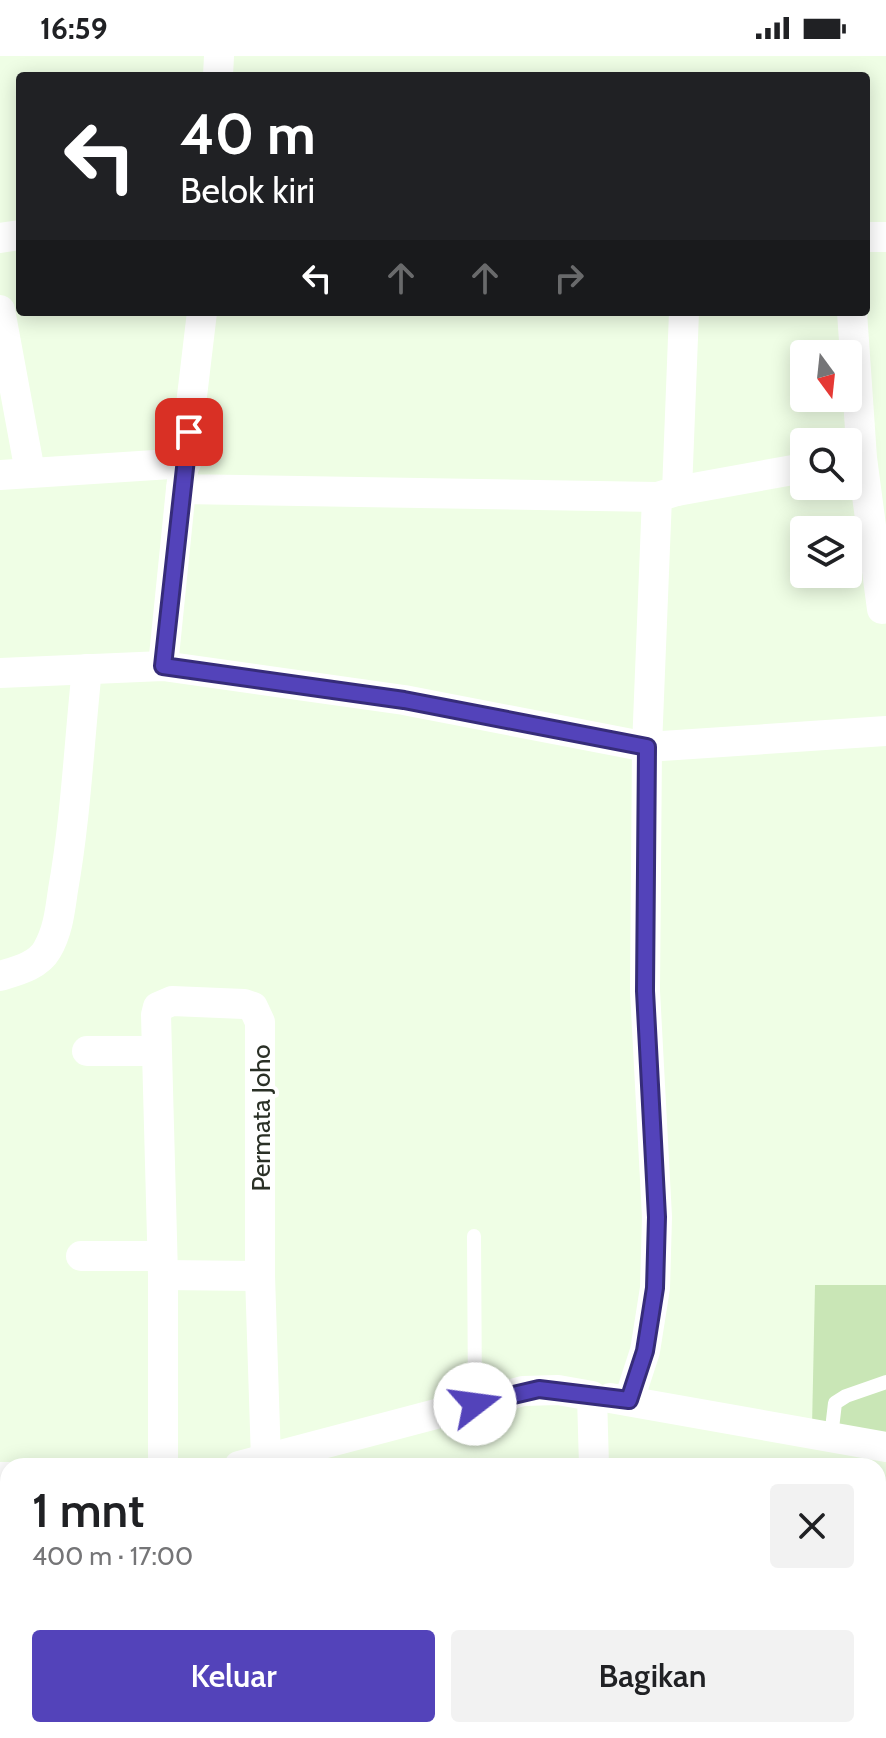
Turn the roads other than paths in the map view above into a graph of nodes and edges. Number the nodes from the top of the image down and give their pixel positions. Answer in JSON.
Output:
{"nodes":[{"id":1,"x":0,"y":310,"type":"edge"},
{"id":2,"x":202,"y":316,"type":"edge"},
{"id":3,"x":684,"y":316,"type":"edge"},
{"id":4,"x":852,"y":316,"type":"edge"},
{"id":5,"x":865,"y":458,"type":"edge"},
{"id":6,"x":790,"y":471,"type":"edge"},
{"id":7,"x":30,"y":472,"type":"junction"},
{"id":8,"x":0,"y":475,"type":"edge"},
{"id":9,"x":183,"y":476,"type":"junction"},
{"id":10,"x":667,"y":494,"type":"junction"},
{"id":11,"x":882,"y":609,"type":"dead end"},
{"id":12,"x":163,"y":666,"type":"junction"},
{"id":13,"x":87,"y":669,"type":"junction"},
{"id":14,"x":0,"y":673,"type":"edge"},
{"id":15,"x":886,"y":731,"type":"edge"},
{"id":16,"x":647,"y":747,"type":"junction"},
{"id":17,"x":0,"y":976,"type":"edge"},
{"id":18,"x":87,"y":1051,"type":"dead end"},
{"id":19,"x":156,"y":1051,"type":"junction"},
{"id":20,"x":474,"y":1236,"type":"dead end"},
{"id":21,"x":81,"y":1256,"type":"dead end"},
{"id":22,"x":162,"y":1266,"type":"junction"},
{"id":23,"x":260,"y":1276,"type":"junction"},
{"id":24,"x":886,"y":1382,"type":"edge"},
{"id":25,"x":592,"y":1396,"type":"junction"},
{"id":26,"x":629,"y":1400,"type":"junction"},
{"id":27,"x":475,"y":1404,"type":"junction"},
{"id":28,"x":831,"y":1437,"type":"junction"},
{"id":29,"x":886,"y":1447,"type":"edge"},
{"id":30,"x":163,"y":1458,"type":"edge"},
{"id":31,"x":252,"y":1458,"type":"edge"},
{"id":32,"x":271,"y":1458,"type":"edge"},
{"id":33,"x":594,"y":1458,"type":"edge"}],
"edges":[{"from":1,"to":7,"type":"street"},
{"from":2,"to":9,"type":"street"},
{"from":3,"to":10,"type":"street"},
{"from":4,"to":5,"type":"street"},
{"from":5,"to":11,"type":"street"},
{"from":6,"to":10,"type":"street"},
{"from":7,"to":8,"type":"street"},
{"from":7,"to":9,"type":"street"},
{"from":9,"to":10,"type":"street"},
{"from":9,"to":12,"type":"street"},
{"from":10,"to":16,"type":"street"},
{"from":12,"to":13,"type":"street"},
{"from":12,"to":16,"type":"street"},
{"from":13,"to":14,"type":"street"},
{"from":13,"to":17,"type":"street"},
{"from":15,"to":16,"type":"street"},
{"from":16,"to":26,"type":"street"},
{"from":18,"to":19,"type":"street"},
{"from":19,"to":22,"type":"street","name":"Permata Joho"},
{"from":19,"to":23,"type":"street","name":"Permata Joho"},
{"from":20,"to":27,"type":"lane"},
{"from":21,"to":22,"type":"street"},
{"from":22,"to":23,"type":"street"},
{"from":22,"to":30,"type":"street","name":"Permata Joho"},
{"from":23,"to":31,"type":"street","name":"Permata Joho"},
{"from":24,"to":28,"type":"lane"},
{"from":25,"to":26,"type":"street"},
{"from":25,"to":27,"type":"street"},
{"from":25,"to":33,"type":"street"},
{"from":26,"to":28,"type":"street"},
{"from":27,"to":32,"type":"street"},
{"from":28,"to":29,"type":"street"}]}
